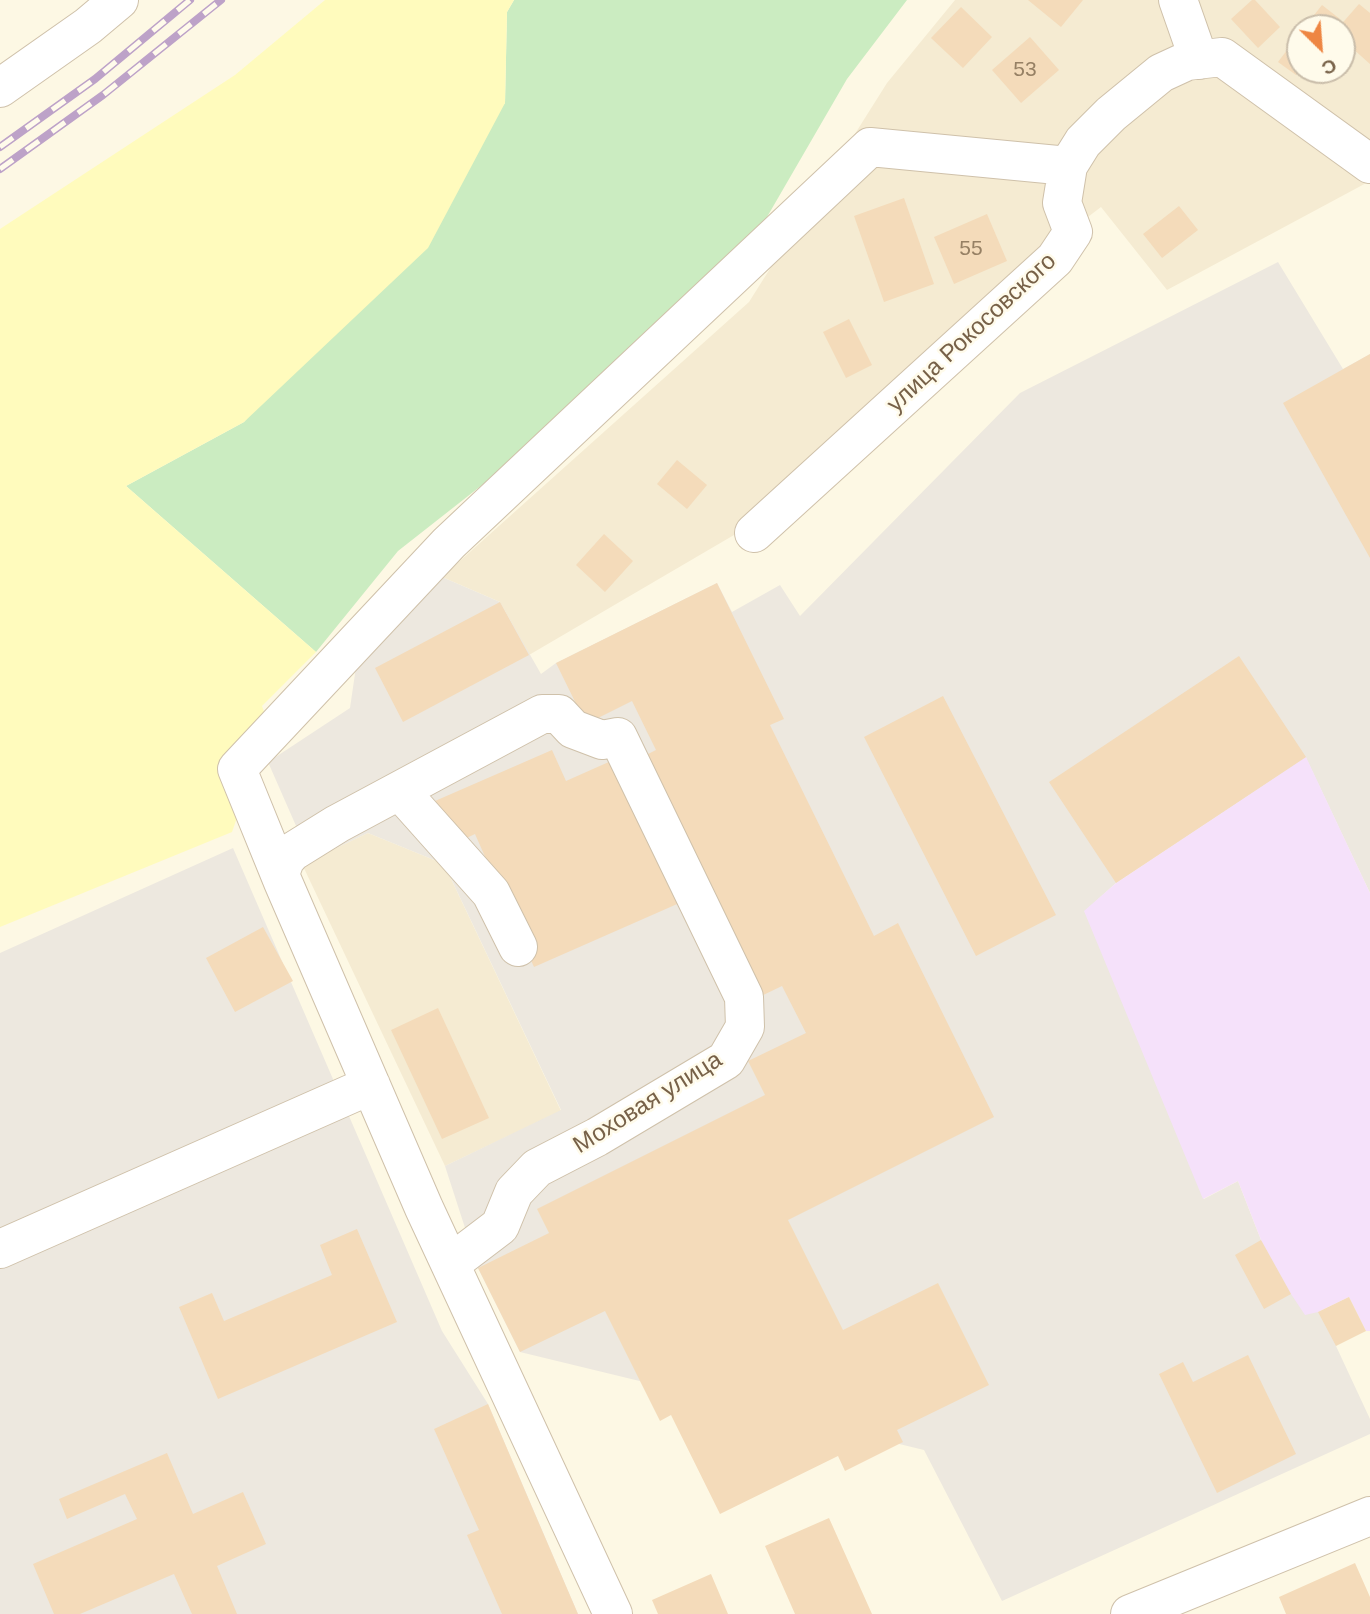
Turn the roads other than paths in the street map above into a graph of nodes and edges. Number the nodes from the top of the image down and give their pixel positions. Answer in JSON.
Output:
{"nodes":[{"id":1,"x":119,"y":0,"type":"edge"},
{"id":2,"x":1178,"y":0,"type":"edge"},
{"id":3,"x":1199,"y":60,"type":"junction"},
{"id":4,"x":0,"y":88,"type":"edge"},
{"id":5,"x":1370,"y":164,"type":"edge"},
{"id":6,"x":1069,"y":166,"type":"junction"},
{"id":7,"x":754,"y":533,"type":"dead end"},
{"id":8,"x":400,"y":791,"type":"junction"},
{"id":9,"x":281,"y":873,"type":"junction"},
{"id":10,"x":517,"y":947,"type":"dead end"},
{"id":11,"x":370,"y":1085,"type":"junction"},
{"id":12,"x":0,"y":1249,"type":"edge"},
{"id":13,"x":450,"y":1264,"type":"junction"},
{"id":14,"x":1370,"y":1516,"type":"edge"},
{"id":15,"x":613,"y":1614,"type":"edge"},
{"id":16,"x":1130,"y":1614,"type":"edge"}],
"edges":[{"from":1,"to":4,"type":"street"},
{"from":2,"to":3,"type":"street"},
{"from":3,"to":5,"type":"street","name":"улица Рокосовского"},
{"from":3,"to":6,"type":"street","name":"улица Рокосовского"},
{"from":6,"to":7,"type":"street","name":"улица Рокосовского"},
{"from":6,"to":9,"type":"street"},
{"from":8,"to":9,"type":"street"},
{"from":8,"to":10,"type":"street"},
{"from":8,"to":13,"type":"street","name":"Моховая улица"},
{"from":9,"to":11,"type":"street"},
{"from":11,"to":12,"type":"street"},
{"from":11,"to":13,"type":"street"},
{"from":13,"to":15,"type":"street"},
{"from":14,"to":16,"type":"street"}]}
